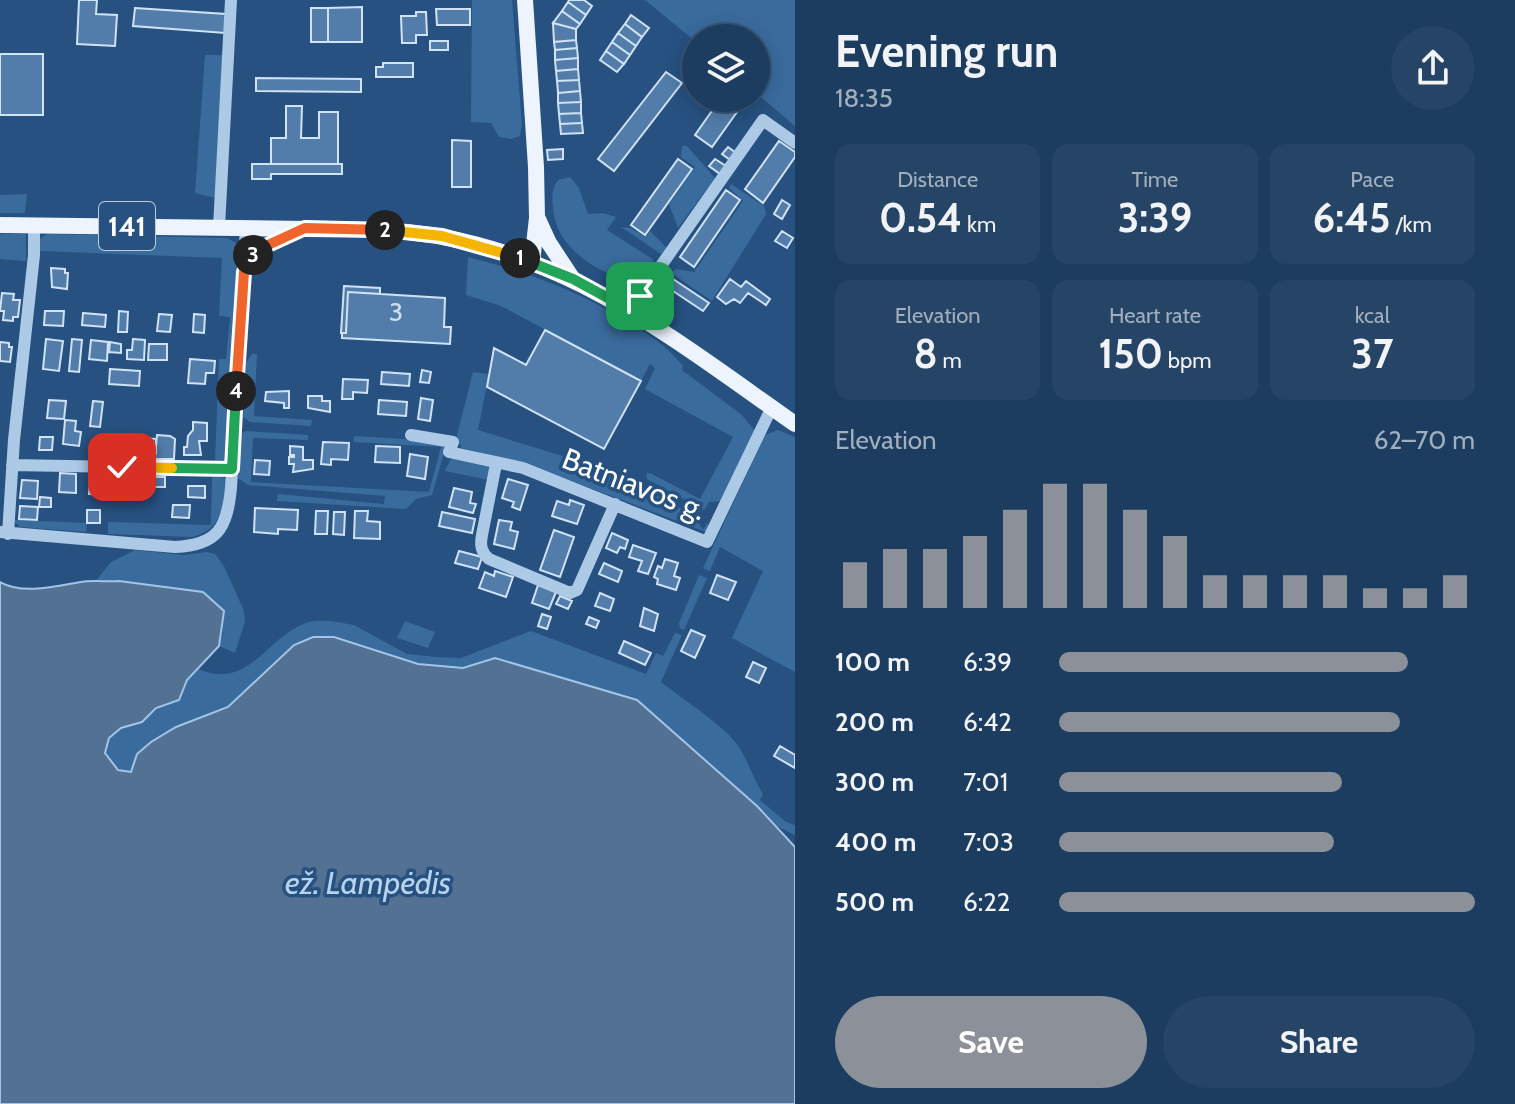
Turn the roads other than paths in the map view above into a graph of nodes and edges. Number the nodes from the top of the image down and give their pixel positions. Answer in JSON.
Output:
{"nodes":[{"id":1,"x":231,"y":0,"type":"edge"},
{"id":2,"x":525,"y":0,"type":"edge"},
{"id":3,"x":795,"y":143,"type":"edge"},
{"id":4,"x":537,"y":218,"type":"junction"},
{"id":5,"x":0,"y":225,"type":"edge"},
{"id":6,"x":34,"y":225,"type":"junction"},
{"id":7,"x":219,"y":227,"type":"junction"},
{"id":8,"x":246,"y":228,"type":"junction"},
{"id":9,"x":305,"y":228,"type":"junction"},
{"id":10,"x":532,"y":262,"type":"junction"},
{"id":11,"x":244,"y":272,"type":"junction"},
{"id":12,"x":573,"y":279,"type":"junction"},
{"id":13,"x":630,"y":310,"type":"junction"},
{"id":14,"x":772,"y":407,"type":"junction"},
{"id":15,"x":795,"y":424,"type":"edge"},
{"id":16,"x":411,"y":435,"type":"dead end"},
{"id":17,"x":496,"y":464,"type":"junction"},
{"id":18,"x":12,"y":465,"type":"junction"},
{"id":19,"x":232,"y":469,"type":"junction"},
{"id":20,"x":615,"y":504,"type":"junction"},
{"id":21,"x":4,"y":533,"type":"edge"}],
"edges":[{"from":1,"to":7,"type":"street"},
{"from":2,"to":4,"type":"main road"},
{"from":3,"to":13,"type":"street"},
{"from":4,"to":10,"type":"main road"},
{"from":4,"to":12,"type":"main road"},
{"from":5,"to":6,"type":"main road","number":"141"},
{"from":6,"to":7,"type":"main road","number":"141"},
{"from":6,"to":18,"type":"street"},
{"from":7,"to":8,"type":"main road","number":"141"},
{"from":8,"to":9,"type":"main road","number":"141"},
{"from":8,"to":11,"type":"street"},
{"from":9,"to":10,"type":"main road","number":"141"},
{"from":9,"to":11,"type":"street"},
{"from":10,"to":12,"type":"main road","number":"141"},
{"from":11,"to":19,"type":"street"},
{"from":12,"to":13,"type":"main road","number":"141"},
{"from":13,"to":14,"type":"main road","number":"141"},
{"from":14,"to":15,"type":"main road","number":"141"},
{"from":14,"to":20,"type":"street","name":"Batniavos g."},
{"from":16,"to":17,"type":"street","name":"Batniavos g."},
{"from":17,"to":20,"type":"street","name":"Batniavos g."},
{"from":17,"to":20,"type":"street"},
{"from":18,"to":19,"type":"street"},
{"from":18,"to":21,"type":"street"},
{"from":19,"to":21,"type":"street"}]}
